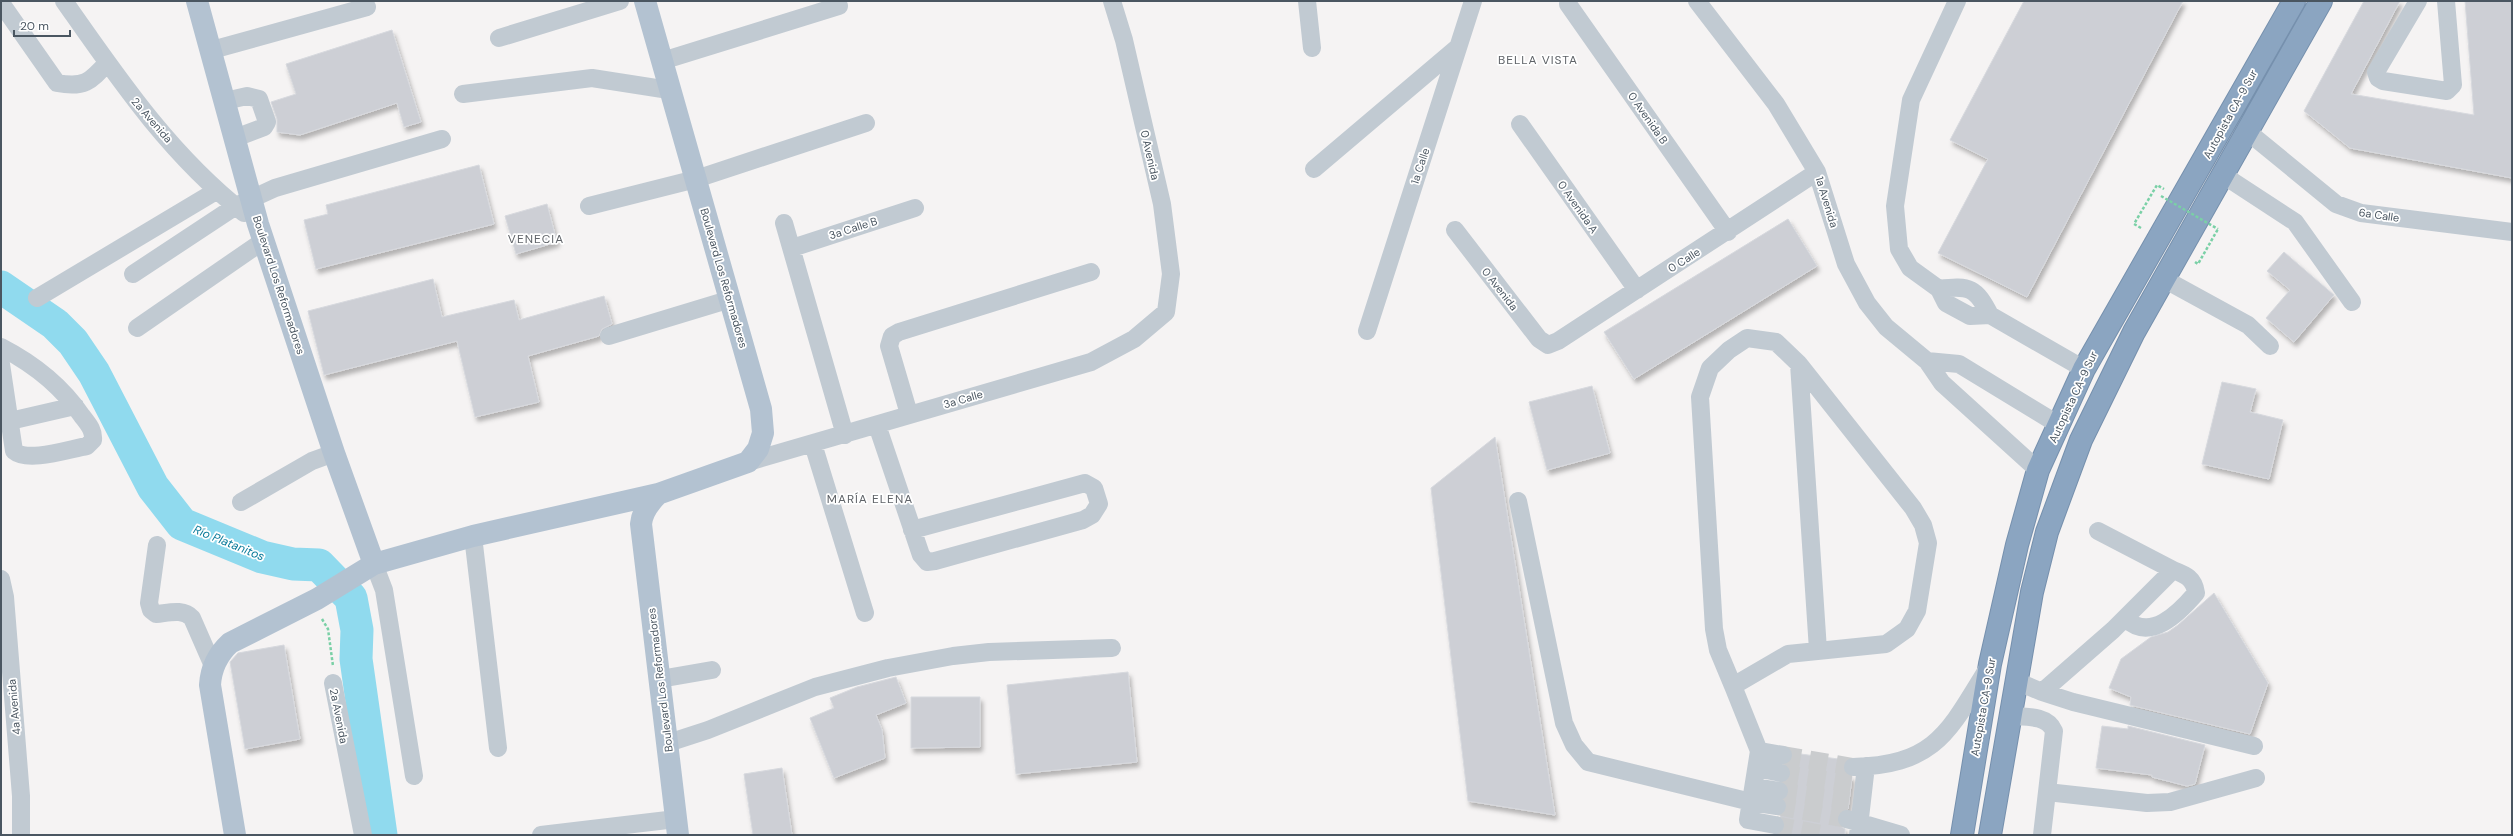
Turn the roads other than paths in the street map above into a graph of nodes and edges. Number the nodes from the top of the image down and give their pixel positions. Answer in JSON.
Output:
{"nodes":[{"id":1,"x":64,"y":1,"type":"edge"},
{"id":2,"x":198,"y":1,"type":"edge"},
{"id":3,"x":620,"y":1,"type":"edge"},
{"id":4,"x":645,"y":1,"type":"edge"},
{"id":5,"x":1112,"y":1,"type":"edge"},
{"id":6,"x":1307,"y":1,"type":"edge"},
{"id":7,"x":1473,"y":1,"type":"edge"},
{"id":8,"x":1697,"y":1,"type":"edge"},
{"id":9,"x":1957,"y":1,"type":"edge"},
{"id":10,"x":2294,"y":1,"type":"edge"},
{"id":11,"x":2321,"y":1,"type":"edge"},
{"id":12,"x":2418,"y":1,"type":"edge"},
{"id":13,"x":2446,"y":1,"type":"edge"},
{"id":14,"x":1,"y":3,"type":"edge"},
{"id":15,"x":1568,"y":4,"type":"dead end"},
{"id":16,"x":839,"y":6,"type":"dead end"},
{"id":17,"x":367,"y":7,"type":"dead end"},
{"id":18,"x":499,"y":38,"type":"dead end"},
{"id":19,"x":1458,"y":47,"type":"junction"},
{"id":20,"x":1312,"y":48,"type":"dead end"},
{"id":21,"x":212,"y":50,"type":"junction"},
{"id":22,"x":662,"y":61,"type":"junction"},
{"id":23,"x":107,"y":63,"type":"junction"},
{"id":24,"x":669,"y":90,"type":"junction"},
{"id":25,"x":463,"y":94,"type":"dead end"},
{"id":26,"x":225,"y":101,"type":"junction"},
{"id":27,"x":866,"y":123,"type":"dead end"},
{"id":28,"x":1520,"y":124,"type":"dead end"},
{"id":29,"x":2248,"y":132,"type":"junction"},
{"id":30,"x":235,"y":138,"type":"junction"},
{"id":31,"x":442,"y":139,"type":"dead end"},
{"id":32,"x":1314,"y":169,"type":"dead end"},
{"id":33,"x":1817,"y":172,"type":"junction"},
{"id":34,"x":2224,"y":175,"type":"junction"},
{"id":35,"x":696,"y":179,"type":"junction"},
{"id":36,"x":216,"y":191,"type":"junction"},
{"id":37,"x":244,"y":202,"type":"junction"},
{"id":38,"x":588,"y":206,"type":"dead end"},
{"id":39,"x":915,"y":208,"type":"dead end"},
{"id":40,"x":784,"y":223,"type":"dead end"},
{"id":41,"x":1455,"y":230,"type":"dead end"},
{"id":42,"x":260,"y":232,"type":"junction"},
{"id":43,"x":1728,"y":232,"type":"junction"},
{"id":44,"x":2512,"y":232,"type":"edge"},
{"id":45,"x":792,"y":248,"type":"junction"},
{"id":46,"x":1091,"y":272,"type":"dead end"},
{"id":47,"x":133,"y":274,"type":"dead end"},
{"id":48,"x":2164,"y":279,"type":"junction"},
{"id":49,"x":1637,"y":290,"type":"junction"},
{"id":50,"x":37,"y":298,"type":"dead end"},
{"id":51,"x":731,"y":300,"type":"junction"},
{"id":52,"x":2352,"y":302,"type":"dead end"},
{"id":53,"x":1166,"y":312,"type":"joint"},
{"id":54,"x":137,"y":328,"type":"dead end"},
{"id":55,"x":1367,"y":331,"type":"dead end"},
{"id":56,"x":609,"y":336,"type":"dead end"},
{"id":57,"x":1548,"y":345,"type":"joint"},
{"id":58,"x":2270,"y":346,"type":"dead end"},
{"id":59,"x":1,"y":348,"type":"edge"},
{"id":60,"x":1927,"y":361,"type":"junction"},
{"id":61,"x":1,"y":364,"type":"edge"},
{"id":62,"x":1799,"y":364,"type":"junction"},
{"id":63,"x":2084,"y":368,"type":"junction"},
{"id":64,"x":4,"y":399,"type":"edge"},
{"id":65,"x":75,"y":406,"type":"junction"},
{"id":66,"x":908,"y":414,"type":"junction"},
{"id":67,"x":10,"y":421,"type":"junction"},
{"id":68,"x":2059,"y":425,"type":"junction"},
{"id":69,"x":877,"y":426,"type":"junction"},
{"id":70,"x":845,"y":435,"type":"junction"},
{"id":71,"x":813,"y":444,"type":"junction"},
{"id":72,"x":334,"y":453,"type":"junction"},
{"id":73,"x":748,"y":462,"type":"junction"},
{"id":74,"x":2038,"y":470,"type":"junction"},
{"id":75,"x":658,"y":494,"type":"junction"},
{"id":76,"x":1518,"y":500,"type":"dead end"},
{"id":77,"x":242,"y":502,"type":"dead end"},
{"id":78,"x":614,"y":504,"type":"junction"},
{"id":79,"x":641,"y":524,"type":"junction"},
{"id":80,"x":912,"y":530,"type":"junction"},
{"id":81,"x":2098,"y":531,"type":"dead end"},
{"id":82,"x":473,"y":536,"type":"junction"},
{"id":83,"x":157,"y":545,"type":"dead end"},
{"id":84,"x":371,"y":566,"type":"junction"},
{"id":85,"x":2173,"y":570,"type":"junction"},
{"id":86,"x":1,"y":579,"type":"edge"},
{"id":87,"x":865,"y":613,"type":"dead end"},
{"id":88,"x":2125,"y":618,"type":"junction"},
{"id":89,"x":1112,"y":648,"type":"dead end"},
{"id":90,"x":1818,"y":650,"type":"junction"},
{"id":91,"x":1990,"y":664,"type":"junction"},
{"id":92,"x":213,"y":666,"type":"junction"},
{"id":93,"x":712,"y":670,"type":"dead end"},
{"id":94,"x":660,"y":679,"type":"junction"},
{"id":95,"x":2016,"y":681,"type":"junction"},
{"id":96,"x":333,"y":683,"type":"road end"},
{"id":97,"x":1733,"y":686,"type":"junction"},
{"id":98,"x":2042,"y":692,"type":"junction"},
{"id":99,"x":2010,"y":716,"type":"junction"},
{"id":100,"x":668,"y":743,"type":"junction"},
{"id":101,"x":2254,"y":746,"type":"dead end"},
{"id":102,"x":498,"y":748,"type":"dead end"},
{"id":103,"x":1784,"y":755,"type":"tunnel mouth"},
{"id":104,"x":1758,"y":759,"type":"junction"},
{"id":105,"x":414,"y":776,"type":"dead end"},
{"id":106,"x":2256,"y":778,"type":"dead end"},
{"id":107,"x":2047,"y":792,"type":"junction"},
{"id":108,"x":1752,"y":794,"type":"junction"},
{"id":109,"x":1775,"y":825,"type":"tunnel mouth"},
{"id":110,"x":1855,"y":825,"type":"edge"},
{"id":111,"x":677,"y":827,"type":"edge"},
{"id":112,"x":21,"y":835,"type":"edge"},
{"id":113,"x":235,"y":835,"type":"edge"},
{"id":114,"x":362,"y":835,"type":"edge"},
{"id":115,"x":541,"y":835,"type":"edge"},
{"id":116,"x":1901,"y":835,"type":"edge"},
{"id":117,"x":1962,"y":835,"type":"edge"},
{"id":118,"x":1990,"y":835,"type":"edge"},
{"id":119,"x":2042,"y":835,"type":"edge"}],
"edges":[{"from":1,"to":23,"type":"street","name":"2a Avenida"},
{"from":2,"to":21,"type":"main road","name":"Boulevard Los Reformadores"},
{"from":3,"to":18,"type":"street"},
{"from":4,"to":22,"type":"main road","name":"Boulevard Los Reformadores"},
{"from":5,"to":53,"type":"street","name":"0 Avenida"},
{"from":6,"to":20,"type":"street"},
{"from":7,"to":19,"type":"street","name":"1a Calle"},
{"from":8,"to":33,"type":"street","name":"1a Avenida"},
{"from":9,"to":63,"type":"street"},
{"from":10,"to":63,"type":"highway","name":"Autopista CA-9 Sur"},
{"from":11,"to":29,"type":"highway"},
{"from":12,"to":13,"type":"street"},
{"from":14,"to":23,"type":"street"},
{"from":15,"to":43,"type":"street","name":"0 Avenida B"},
{"from":16,"to":22,"type":"street"},
{"from":17,"to":21,"type":"street"},
{"from":19,"to":32,"type":"street"},
{"from":19,"to":55,"type":"street","name":"1a Calle"},
{"from":21,"to":26,"type":"main road","name":"Boulevard Los Reformadores"},
{"from":22,"to":24,"type":"main road","name":"Boulevard Los Reformadores"},
{"from":23,"to":36,"type":"street","name":"2a Avenida"},
{"from":24,"to":25,"type":"street"},
{"from":24,"to":35,"type":"main road","name":"Boulevard Los Reformadores"},
{"from":26,"to":30,"type":"main road","name":"Boulevard Los Reformadores"},
{"from":26,"to":30,"type":"street"},
{"from":27,"to":35,"type":"street"},
{"from":28,"to":49,"type":"street","name":"0 Avenida A"},
{"from":29,"to":34,"type":"highway"},
{"from":29,"to":44,"type":"street","name":"6a Calle"},
{"from":30,"to":37,"type":"main road","name":"Boulevard Los Reformadores"},
{"from":31,"to":37,"type":"street"},
{"from":33,"to":43,"type":"street","name":"0 Calle"},
{"from":33,"to":60,"type":"street","name":"1a Avenida"},
{"from":34,"to":48,"type":"highway"},
{"from":34,"to":52,"type":"street"},
{"from":35,"to":38,"type":"street"},
{"from":35,"to":51,"type":"main road","name":"Boulevard Los Reformadores"},
{"from":36,"to":37,"type":"street","name":"2a Avenida"},
{"from":36,"to":50,"type":"street"},
{"from":37,"to":42,"type":"main road","name":"Boulevard Los Reformadores"},
{"from":37,"to":47,"type":"street"},
{"from":39,"to":45,"type":"street","name":"3a Calle B"},
{"from":40,"to":45,"type":"street"},
{"from":41,"to":57,"type":"street","name":"0 Avenida"},
{"from":42,"to":54,"type":"street"},
{"from":42,"to":72,"type":"main road","name":"Boulevard Los Reformadores"},
{"from":43,"to":49,"type":"street","name":"0 Calle"},
{"from":45,"to":70,"type":"street"},
{"from":46,"to":66,"type":"street"},
{"from":48,"to":58,"type":"street"},
{"from":48,"to":95,"type":"highway"},
{"from":49,"to":57,"type":"street","name":"0 Calle"},
{"from":51,"to":56,"type":"street"},
{"from":51,"to":73,"type":"main road","name":"Boulevard Los Reformadores"},
{"from":53,"to":66,"type":"street","name":"3a Calle"},
{"from":59,"to":65,"type":"street"},
{"from":60,"to":68,"type":"street"},
{"from":60,"to":74,"type":"street","name":"1a Avenida"},
{"from":61,"to":64,"type":"street"},
{"from":62,"to":90,"type":"street"},
{"from":62,"to":90,"type":"street"},
{"from":62,"to":97,"type":"street"},
{"from":63,"to":68,"type":"highway","name":"Autopista CA-9 Sur"},
{"from":64,"to":67,"type":"street"},
{"from":65,"to":67,"type":"street"},
{"from":65,"to":67,"type":"street"},
{"from":66,"to":69,"type":"street","name":"3a Calle"},
{"from":68,"to":74,"type":"highway","name":"Autopista CA-9 Sur"},
{"from":69,"to":70,"type":"street","name":"3a Calle"},
{"from":69,"to":80,"type":"street"},
{"from":70,"to":71,"type":"street","name":"3a Calle"},
{"from":71,"to":73,"type":"street","name":"3a Calle"},
{"from":71,"to":87,"type":"street"},
{"from":72,"to":77,"type":"street"},
{"from":72,"to":84,"type":"main road","name":"Boulevard Los Reformadores"},
{"from":73,"to":75,"type":"main road"},
{"from":74,"to":91,"type":"highway","name":"Autopista CA-9 Sur"},
{"from":75,"to":78,"type":"main road"},
{"from":75,"to":79,"type":"main road","name":"Boulevard Los Reformadores"},
{"from":76,"to":108,"type":"street"},
{"from":78,"to":79,"type":"main road"},
{"from":78,"to":82,"type":"main road"},
{"from":79,"to":94,"type":"main road","name":"Boulevard Los Reformadores"},
{"from":80,"to":80,"type":"street"},
{"from":81,"to":85,"type":"street"},
{"from":82,"to":84,"type":"main road"},
{"from":82,"to":102,"type":"street"},
{"from":83,"to":92,"type":"street"},
{"from":84,"to":92,"type":"main road"},
{"from":84,"to":105,"type":"street"},
{"from":85,"to":88,"type":"street"},
{"from":85,"to":88,"type":"street"},
{"from":86,"to":112,"type":"street","name":"4a Avenida"},
{"from":88,"to":98,"type":"street"},
{"from":89,"to":100,"type":"street"},
{"from":90,"to":97,"type":"street"},
{"from":91,"to":110,"type":"street"},
{"from":91,"to":117,"type":"highway","name":"Autopista CA-9 Sur"},
{"from":92,"to":113,"type":"main road"},
{"from":93,"to":94,"type":"street"},
{"from":94,"to":100,"type":"main road","name":"Boulevard Los Reformadores"},
{"from":95,"to":98,"type":"street"},
{"from":95,"to":99,"type":"highway"},
{"from":96,"to":114,"type":"street","name":"2a Avenida"},
{"from":97,"to":104,"type":"street"},
{"from":98,"to":101,"type":"street"},
{"from":99,"to":107,"type":"street"},
{"from":99,"to":118,"type":"highway"},
{"from":100,"to":111,"type":"main road","name":"Boulevard Los Reformadores"},
{"from":103,"to":104,"type":"street"},
{"from":104,"to":108,"type":"street"},
{"from":104,"to":108,"type":"street"},
{"from":106,"to":107,"type":"street"},
{"from":107,"to":119,"type":"street"},
{"from":108,"to":109,"type":"street"},
{"from":110,"to":116,"type":"street"},
{"from":111,"to":115,"type":"street"}]}
